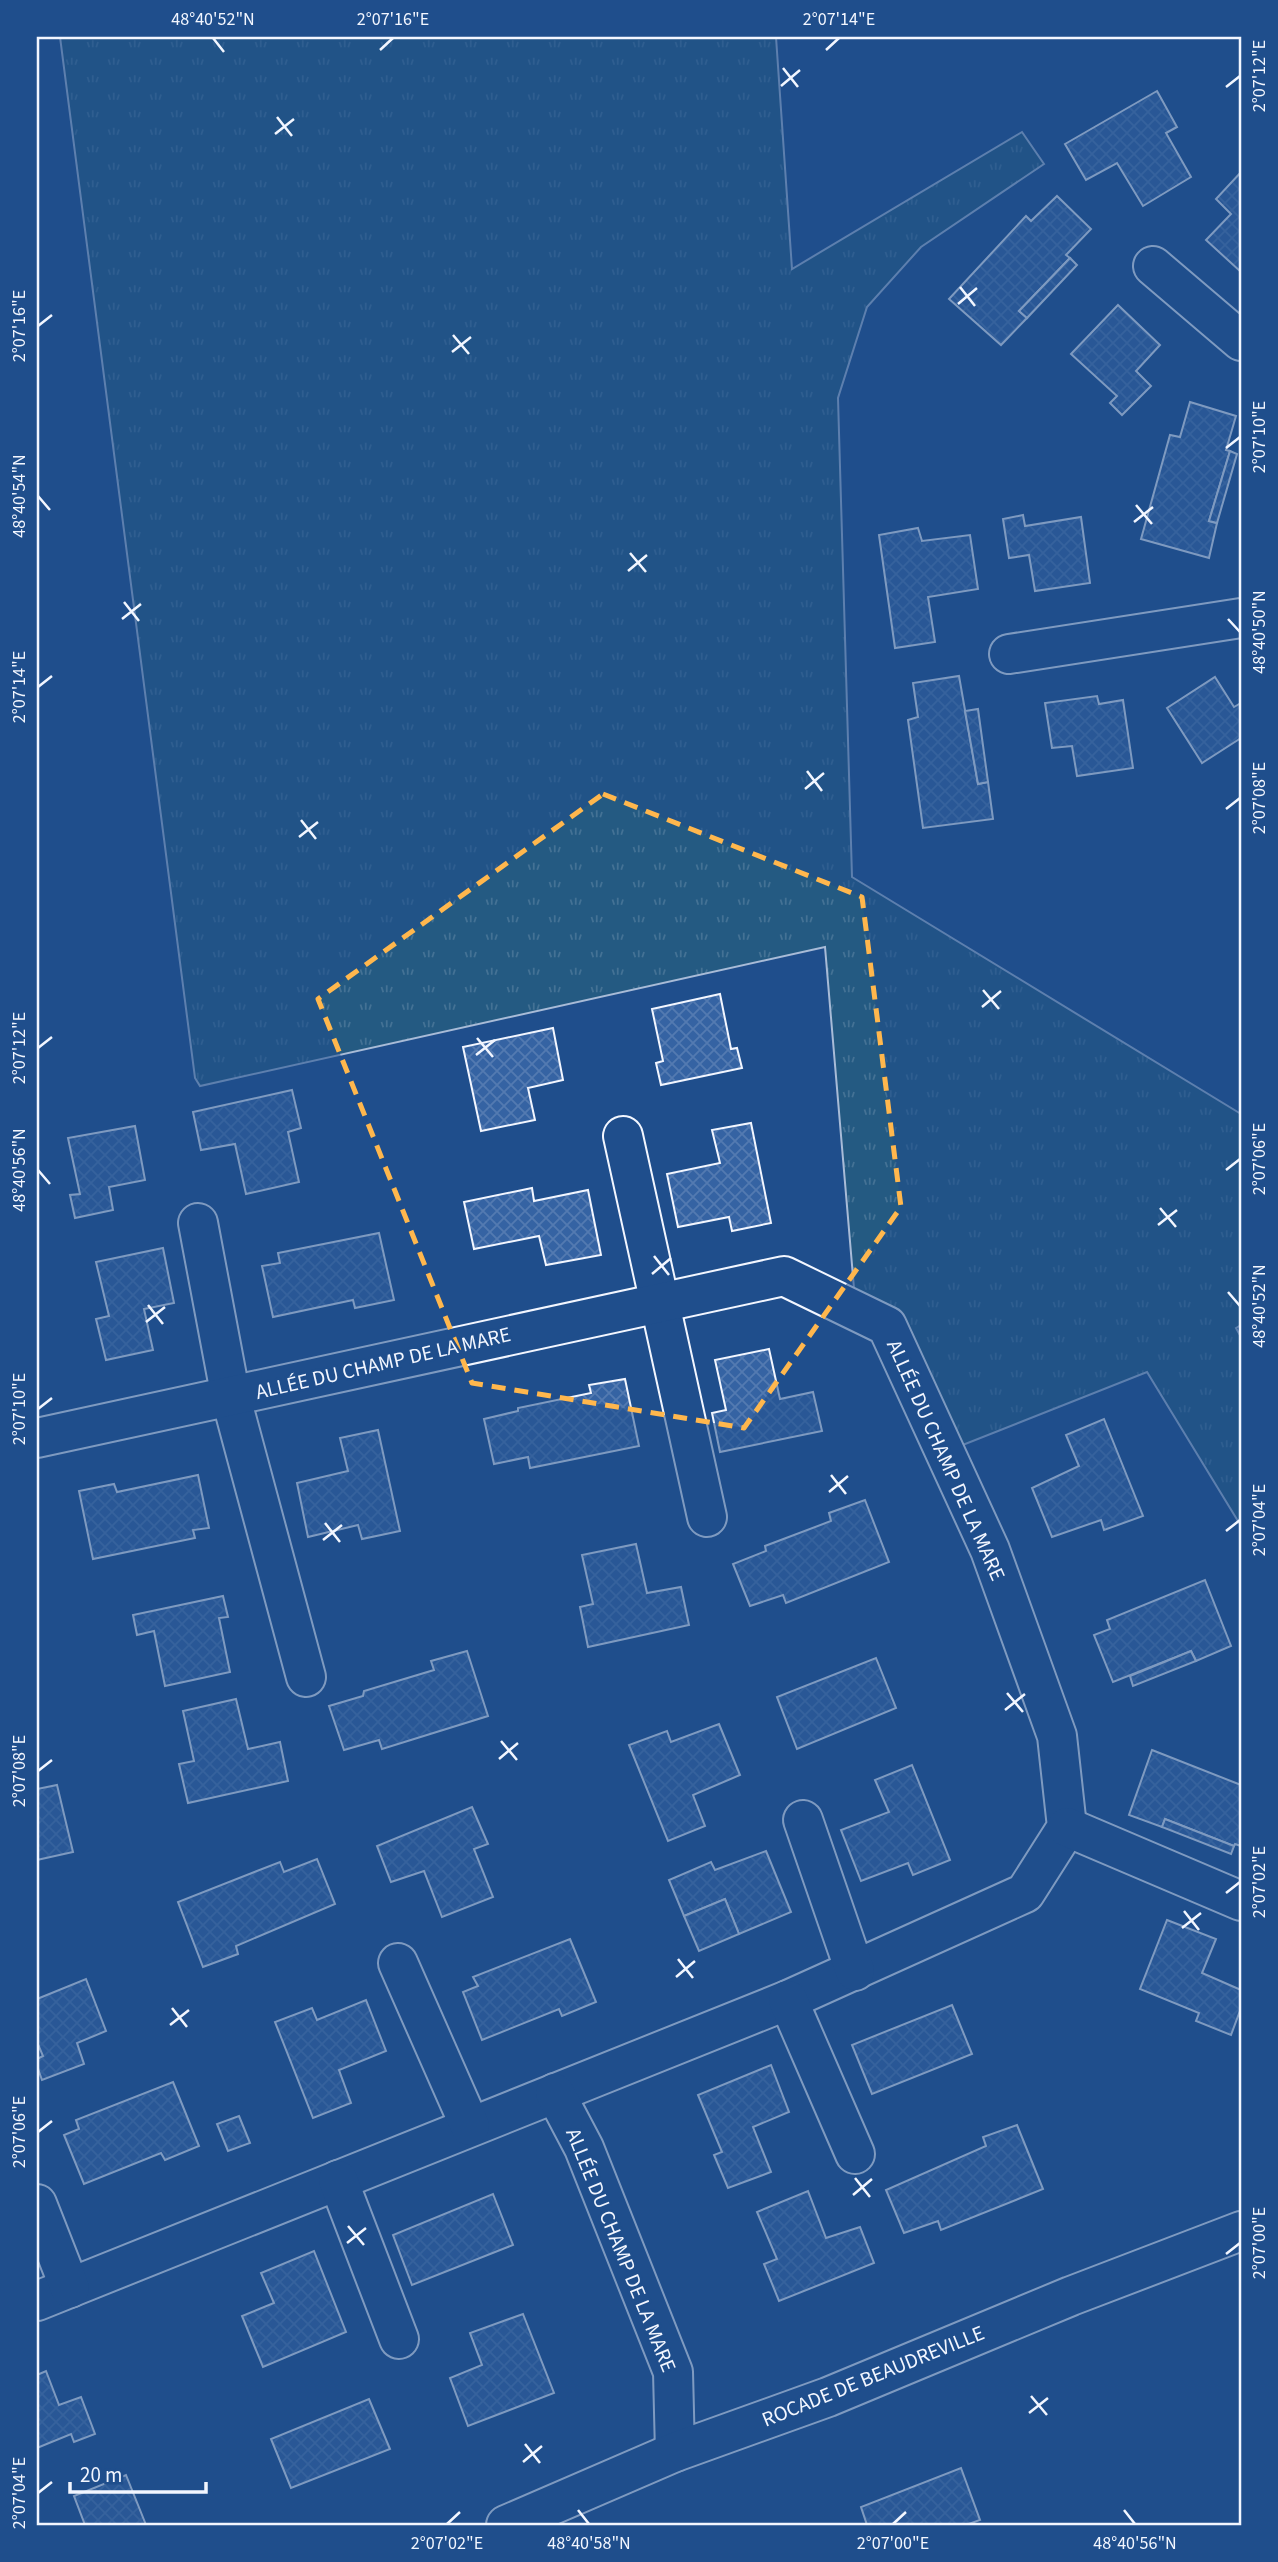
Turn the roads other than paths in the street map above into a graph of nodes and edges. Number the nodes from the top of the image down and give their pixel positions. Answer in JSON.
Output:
{"nodes":[{"id":1,"x":1153,"y":266,"type":"dead end"},
{"id":2,"x":1241,"y":341,"type":"edge"},
{"id":3,"x":1241,"y":618,"type":"edge"},
{"id":4,"x":1009,"y":654,"type":"dead end"},
{"id":5,"x":623,"y":1136,"type":"dead end"},
{"id":6,"x":198,"y":1223,"type":"dead end"},
{"id":7,"x":657,"y":1301,"type":"junction"},
{"id":8,"x":231,"y":1398,"type":"junction"},
{"id":9,"x":37,"y":1438,"type":"edge"},
{"id":10,"x":706,"y":1517,"type":"dead end"},
{"id":11,"x":306,"y":1677,"type":"dead end"},
{"id":12,"x":803,"y":1820,"type":"dead end"},
{"id":13,"x":1067,"y":1827,"type":"junction"},
{"id":14,"x":1241,"y":1901,"type":"edge"},
{"id":15,"x":398,"y":1963,"type":"dead end"},
{"id":16,"x":855,"y":1971,"type":"junction"},
{"id":17,"x":788,"y":2000,"type":"junction"},
{"id":18,"x":555,"y":2094,"type":"junction"},
{"id":19,"x":470,"y":2126,"type":"junction"},
{"id":20,"x":855,"y":2154,"type":"dead end"},
{"id":21,"x":338,"y":2180,"type":"junction"},
{"id":22,"x":37,"y":2204,"type":"edge"},
{"id":23,"x":1241,"y":2231,"type":"edge"},
{"id":24,"x":54,"y":2295,"type":"edge"},
{"id":25,"x":399,"y":2339,"type":"dead end"},
{"id":26,"x":675,"y":2452,"type":"junction"},
{"id":27,"x":506,"y":2525,"type":"edge"}],
"edges":[{"from":1,"to":2,"type":"street"},
{"from":3,"to":4,"type":"street"},
{"from":5,"to":7,"type":"street"},
{"from":6,"to":8,"type":"street","name":"ALLÉE DU CHAMP DE LA MARE"},
{"from":7,"to":8,"type":"street","name":"ALLÉE DU CHAMP DE LA MARE"},
{"from":7,"to":10,"type":"street"},
{"from":7,"to":13,"type":"street","name":"ALLÉE DU CHAMP DE LA MARE"},
{"from":8,"to":9,"type":"street","name":"ALLÉE DU CHAMP DE LA MARE"},
{"from":8,"to":11,"type":"street","name":"ALLÉE DU CHAMP DE LA MARE"},
{"from":12,"to":16,"type":"street"},
{"from":13,"to":14,"type":"street"},
{"from":13,"to":16,"type":"street"},
{"from":15,"to":19,"type":"street"},
{"from":16,"to":17,"type":"street"},
{"from":17,"to":18,"type":"street"},
{"from":17,"to":20,"type":"street"},
{"from":18,"to":19,"type":"street"},
{"from":18,"to":26,"type":"street","name":"ALLÉE DU CHAMP DE LA MARE"},
{"from":19,"to":21,"type":"street"},
{"from":21,"to":24,"type":"street"},
{"from":21,"to":25,"type":"street"},
{"from":22,"to":24,"type":"street"},
{"from":23,"to":26,"type":"street","name":"ROCADE DE BEAUDREVILLE"},
{"from":26,"to":27,"type":"street","name":"ROCADE DE BEAUDREVILLE"}]}
